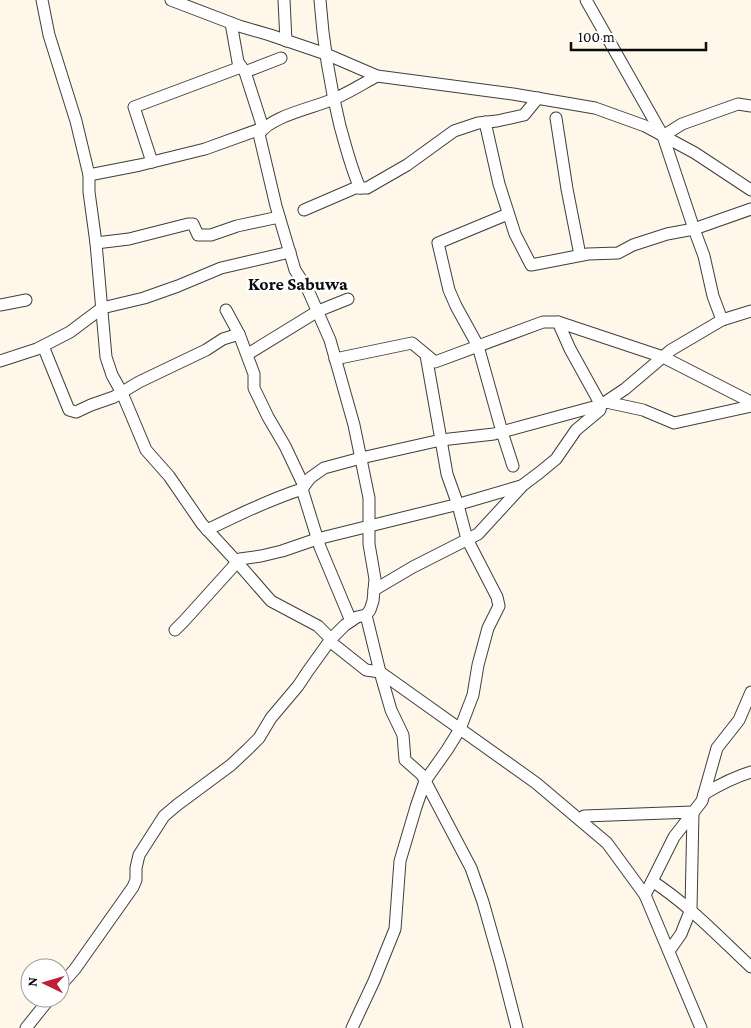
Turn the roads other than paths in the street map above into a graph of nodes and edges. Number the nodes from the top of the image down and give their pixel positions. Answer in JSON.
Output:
{"nodes":[{"id":1,"x":42,"y":0,"type":"edge"},
{"id":2,"x":171,"y":0,"type":"edge"},
{"id":3,"x":284,"y":0,"type":"edge"},
{"id":4,"x":320,"y":0,"type":"edge"},
{"id":5,"x":586,"y":0,"type":"edge"},
{"id":6,"x":231,"y":23,"type":"junction"},
{"id":7,"x":286,"y":41,"type":"junction"},
{"id":8,"x":326,"y":54,"type":"junction"},
{"id":9,"x":281,"y":58,"type":"dead end"},
{"id":10,"x":243,"y":70,"type":"junction"},
{"id":11,"x":377,"y":76,"type":"junction"},
{"id":12,"x":538,"y":98,"type":"junction"},
{"id":13,"x":334,"y":99,"type":"junction"},
{"id":14,"x":751,"y":106,"type":"edge"},
{"id":15,"x":556,"y":118,"type":"dead end"},
{"id":16,"x":485,"y":122,"type":"junction"},
{"id":17,"x":263,"y":128,"type":"junction"},
{"id":18,"x":663,"y":136,"type":"junction"},
{"id":19,"x":152,"y":162,"type":"junction"},
{"id":20,"x":89,"y":175,"type":"junction"},
{"id":21,"x":360,"y":188,"type":"junction"},
{"id":22,"x":751,"y":190,"type":"edge"},
{"id":23,"x":751,"y":209,"type":"edge"},
{"id":24,"x":304,"y":210,"type":"dead end"},
{"id":25,"x":508,"y":214,"type":"junction"},
{"id":26,"x":279,"y":217,"type":"junction"},
{"id":27,"x":694,"y":230,"type":"junction"},
{"id":28,"x":96,"y":243,"type":"junction"},
{"id":29,"x":290,"y":252,"type":"junction"},
{"id":30,"x":580,"y":255,"type":"junction"},
{"id":31,"x":348,"y":299,"type":"dead end"},
{"id":32,"x":26,"y":300,"type":"dead end"},
{"id":33,"x":0,"y":305,"type":"edge"},
{"id":34,"x":102,"y":308,"type":"junction"},
{"id":35,"x":226,"y":310,"type":"dead end"},
{"id":36,"x":318,"y":311,"type":"junction"},
{"id":37,"x":751,"y":311,"type":"edge"},
{"id":38,"x":722,"y":320,"type":"junction"},
{"id":39,"x":558,"y":322,"type":"junction"},
{"id":40,"x":239,"y":334,"type":"junction"},
{"id":41,"x":43,"y":346,"type":"junction"},
{"id":42,"x":478,"y":346,"type":"junction"},
{"id":43,"x":248,"y":354,"type":"junction"},
{"id":44,"x":426,"y":355,"type":"junction"},
{"id":45,"x":663,"y":357,"type":"junction"},
{"id":46,"x":335,"y":359,"type":"junction"},
{"id":47,"x":0,"y":361,"type":"edge"},
{"id":48,"x":122,"y":393,"type":"junction"},
{"id":49,"x":603,"y":404,"type":"junction"},
{"id":50,"x":751,"y":404,"type":"edge"},
{"id":51,"x":502,"y":432,"type":"junction"},
{"id":52,"x":441,"y":440,"type":"junction"},
{"id":53,"x":361,"y":458,"type":"junction"},
{"id":54,"x":513,"y":466,"type":"dead end"},
{"id":55,"x":523,"y":485,"type":"junction"},
{"id":56,"x":303,"y":487,"type":"junction"},
{"id":57,"x":458,"y":505,"type":"junction"},
{"id":58,"x":369,"y":526,"type":"junction"},
{"id":59,"x":208,"y":530,"type":"junction"},
{"id":60,"x":317,"y":539,"type":"junction"},
{"id":61,"x":467,"y":539,"type":"junction"},
{"id":62,"x":237,"y":562,"type":"junction"},
{"id":63,"x":374,"y":590,"type":"junction"},
{"id":64,"x":366,"y":615,"type":"junction"},
{"id":65,"x":351,"y":621,"type":"junction"},
{"id":66,"x":175,"y":630,"type":"dead end"},
{"id":67,"x":331,"y":640,"type":"junction"},
{"id":68,"x":380,"y":672,"type":"junction"},
{"id":69,"x":751,"y":692,"type":"edge"},
{"id":70,"x":460,"y":729,"type":"junction"},
{"id":71,"x":751,"y":772,"type":"edge"},
{"id":72,"x":425,"y":781,"type":"junction"},
{"id":73,"x":704,"y":794,"type":"junction"},
{"id":74,"x":693,"y":812,"type":"junction"},
{"id":75,"x":584,"y":816,"type":"dead end"},
{"id":76,"x":652,"y":881,"type":"junction"},
{"id":77,"x":645,"y":895,"type":"junction"},
{"id":78,"x":691,"y":910,"type":"junction"},
{"id":79,"x":668,"y":951,"type":"junction"},
{"id":80,"x":751,"y":967,"type":"edge"},
{"id":81,"x":70,"y":975,"type":"edge"},
{"id":82,"x":42,"y":1008,"type":"edge"},
{"id":83,"x":26,"y":1028,"type":"edge"},
{"id":84,"x":352,"y":1028,"type":"edge"},
{"id":85,"x":517,"y":1028,"type":"edge"},
{"id":86,"x":701,"y":1028,"type":"edge"}],
"edges":[{"from":1,"to":20,"type":"street"},
{"from":2,"to":6,"type":"street"},
{"from":3,"to":7,"type":"street"},
{"from":4,"to":8,"type":"street"},
{"from":5,"to":18,"type":"street"},
{"from":6,"to":7,"type":"street"},
{"from":6,"to":10,"type":"street"},
{"from":7,"to":8,"type":"street"},
{"from":8,"to":11,"type":"street"},
{"from":8,"to":13,"type":"street"},
{"from":9,"to":10,"type":"street"},
{"from":10,"to":17,"type":"street"},
{"from":10,"to":19,"type":"street"},
{"from":11,"to":12,"type":"street"},
{"from":11,"to":13,"type":"street"},
{"from":12,"to":16,"type":"street"},
{"from":12,"to":18,"type":"street"},
{"from":13,"to":17,"type":"street"},
{"from":13,"to":21,"type":"street"},
{"from":14,"to":18,"type":"street"},
{"from":15,"to":30,"type":"street"},
{"from":16,"to":21,"type":"street"},
{"from":16,"to":25,"type":"street"},
{"from":17,"to":19,"type":"street"},
{"from":17,"to":26,"type":"street"},
{"from":18,"to":22,"type":"street"},
{"from":18,"to":27,"type":"street"},
{"from":19,"to":20,"type":"street"},
{"from":20,"to":28,"type":"street"},
{"from":21,"to":24,"type":"street"},
{"from":23,"to":27,"type":"street"},
{"from":25,"to":30,"type":"street"},
{"from":25,"to":42,"type":"street"},
{"from":26,"to":28,"type":"street"},
{"from":26,"to":29,"type":"street"},
{"from":27,"to":30,"type":"street"},
{"from":27,"to":38,"type":"street"},
{"from":28,"to":34,"type":"street"},
{"from":29,"to":34,"type":"street"},
{"from":29,"to":36,"type":"street"},
{"from":31,"to":36,"type":"street"},
{"from":32,"to":33,"type":"street"},
{"from":34,"to":41,"type":"street"},
{"from":34,"to":48,"type":"street"},
{"from":35,"to":40,"type":"street"},
{"from":36,"to":43,"type":"street"},
{"from":36,"to":46,"type":"street"},
{"from":37,"to":38,"type":"street"},
{"from":38,"to":45,"type":"street"},
{"from":39,"to":42,"type":"street"},
{"from":39,"to":45,"type":"street"},
{"from":39,"to":49,"type":"street"},
{"from":40,"to":43,"type":"street"},
{"from":40,"to":48,"type":"street"},
{"from":41,"to":47,"type":"street"},
{"from":41,"to":48,"type":"street"},
{"from":42,"to":44,"type":"street"},
{"from":42,"to":51,"type":"street"},
{"from":43,"to":56,"type":"street"},
{"from":44,"to":46,"type":"street"},
{"from":44,"to":52,"type":"street"},
{"from":45,"to":49,"type":"street"},
{"from":45,"to":50,"type":"street"},
{"from":46,"to":53,"type":"street"},
{"from":48,"to":59,"type":"street"},
{"from":49,"to":50,"type":"street"},
{"from":49,"to":51,"type":"street"},
{"from":49,"to":55,"type":"street"},
{"from":51,"to":52,"type":"street"},
{"from":51,"to":54,"type":"street"},
{"from":52,"to":53,"type":"street"},
{"from":52,"to":57,"type":"street"},
{"from":53,"to":56,"type":"street"},
{"from":53,"to":58,"type":"street"},
{"from":55,"to":57,"type":"street"},
{"from":55,"to":61,"type":"street"},
{"from":56,"to":59,"type":"street"},
{"from":56,"to":60,"type":"street"},
{"from":57,"to":58,"type":"street"},
{"from":57,"to":61,"type":"street"},
{"from":58,"to":60,"type":"street"},
{"from":58,"to":63,"type":"street"},
{"from":59,"to":62,"type":"street"},
{"from":60,"to":62,"type":"street"},
{"from":60,"to":65,"type":"street"},
{"from":61,"to":63,"type":"street"},
{"from":61,"to":70,"type":"street"},
{"from":62,"to":66,"type":"street"},
{"from":62,"to":67,"type":"street"},
{"from":63,"to":64,"type":"street"},
{"from":64,"to":65,"type":"street"},
{"from":64,"to":68,"type":"street"},
{"from":65,"to":67,"type":"street"},
{"from":67,"to":68,"type":"street"},
{"from":67,"to":81,"type":"street"},
{"from":68,"to":70,"type":"street"},
{"from":68,"to":72,"type":"street"},
{"from":69,"to":73,"type":"street"},
{"from":70,"to":72,"type":"street"},
{"from":70,"to":77,"type":"street"},
{"from":71,"to":73,"type":"street"},
{"from":72,"to":84,"type":"street"},
{"from":72,"to":85,"type":"street"},
{"from":73,"to":74,"type":"street"},
{"from":74,"to":75,"type":"street"},
{"from":74,"to":76,"type":"street"},
{"from":74,"to":78,"type":"street"},
{"from":76,"to":77,"type":"street"},
{"from":76,"to":78,"type":"street"},
{"from":77,"to":79,"type":"street"},
{"from":78,"to":79,"type":"street"},
{"from":78,"to":80,"type":"street"},
{"from":79,"to":86,"type":"street"},
{"from":82,"to":83,"type":"street"}]}
